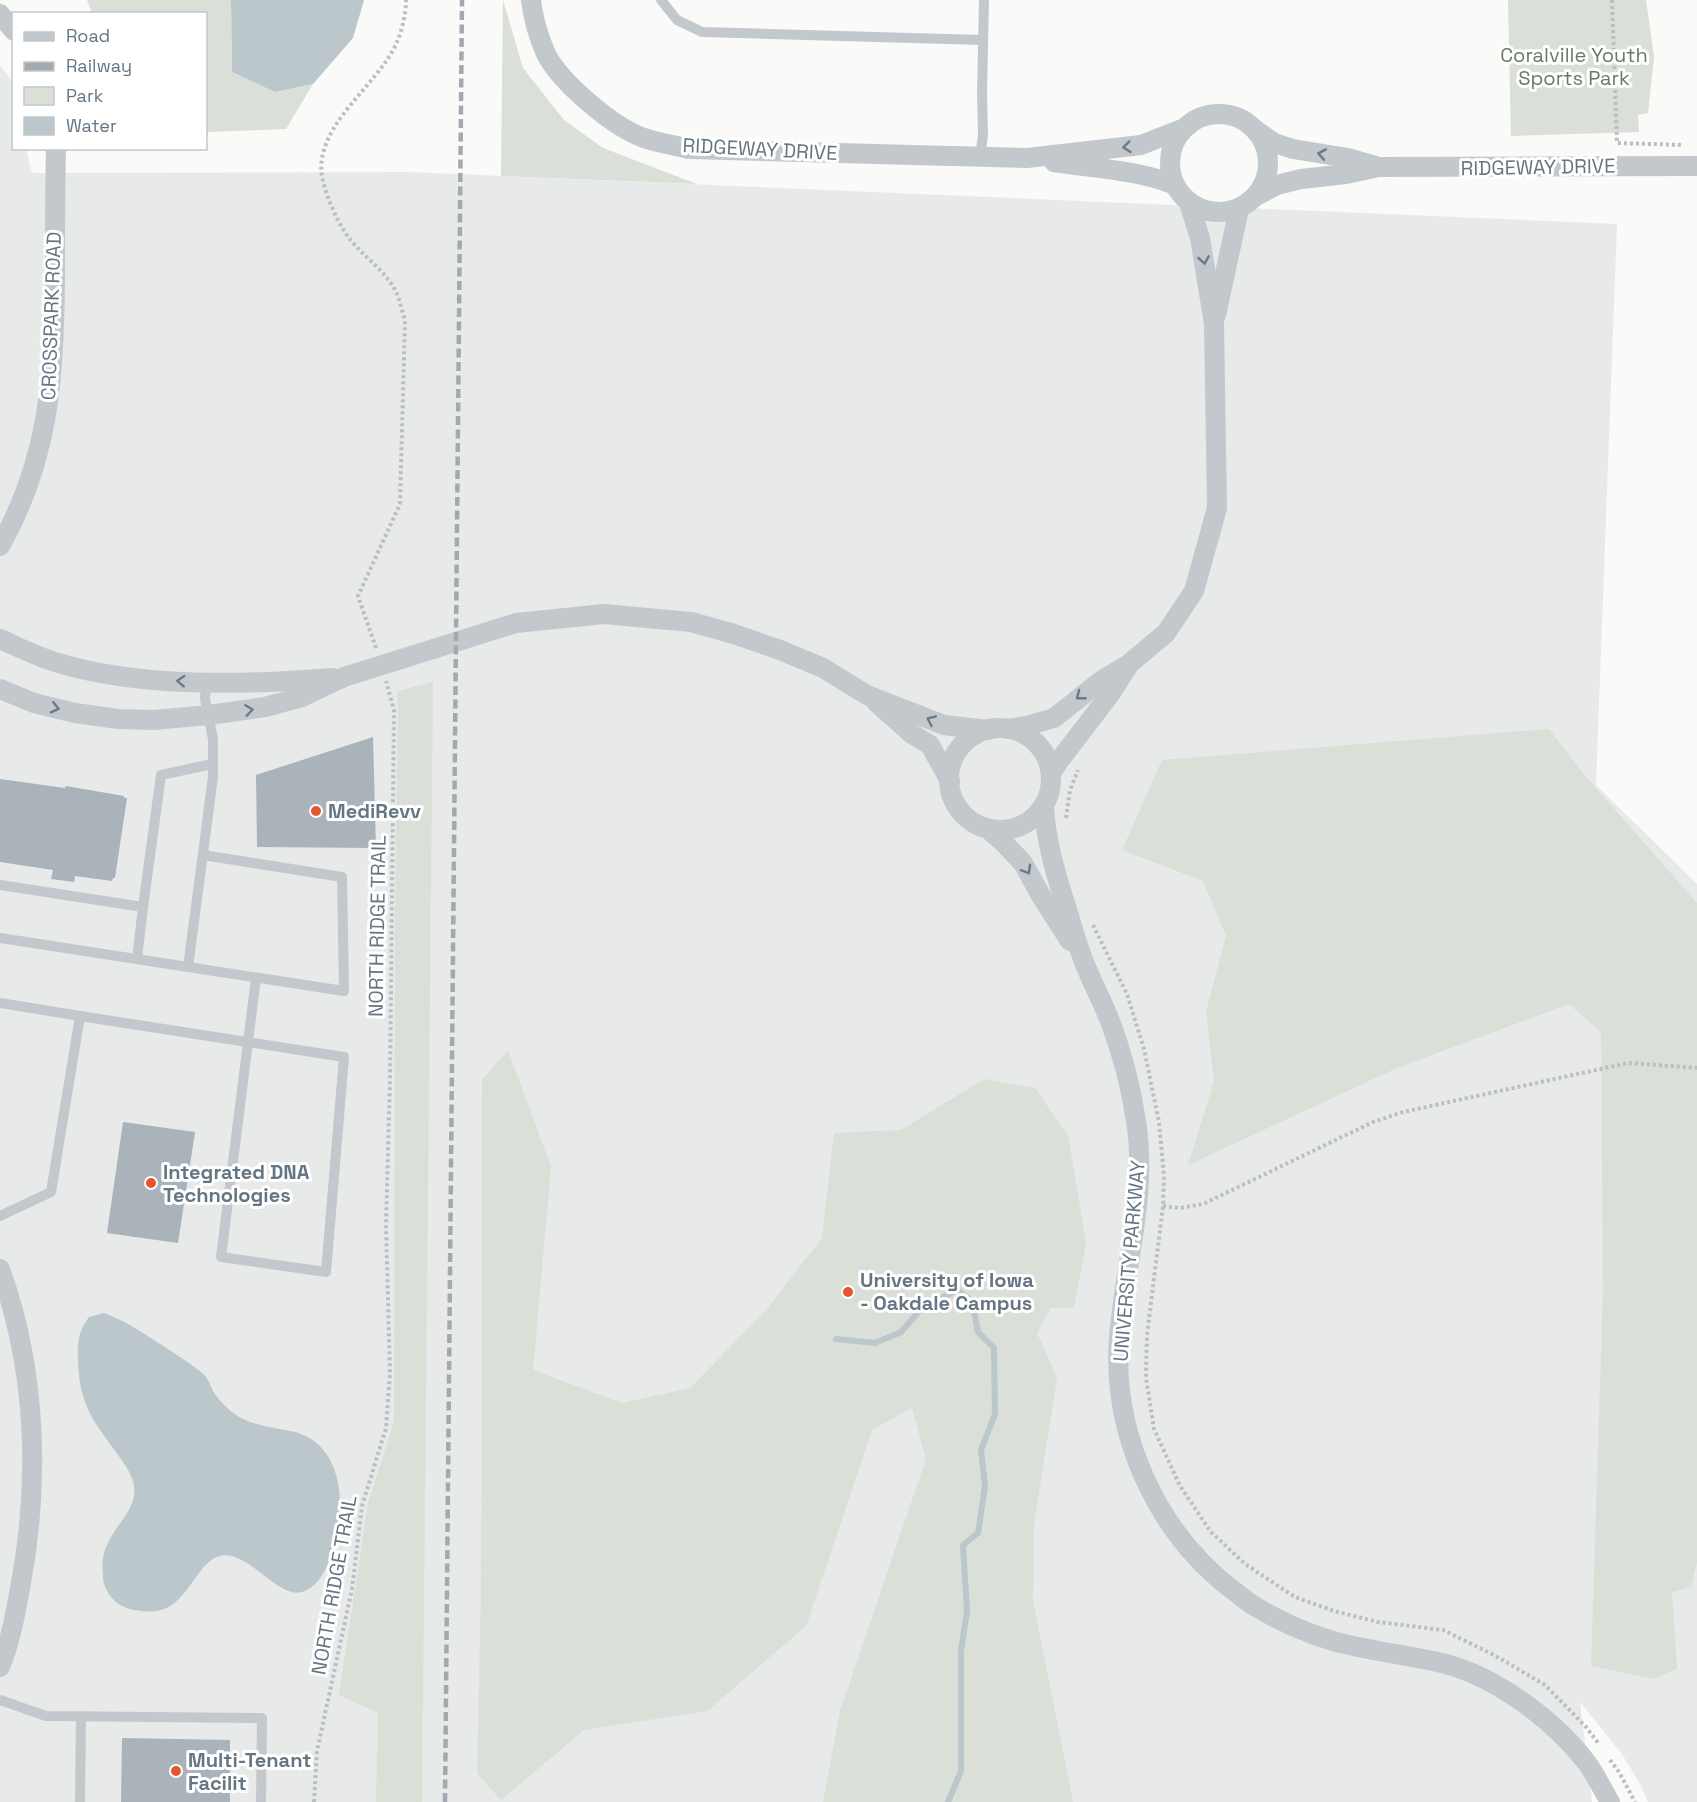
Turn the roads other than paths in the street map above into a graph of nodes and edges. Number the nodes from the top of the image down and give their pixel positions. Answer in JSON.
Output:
{"nodes":[{"id":1,"x":531,"y":0,"type":"edge"},
{"id":2,"x":662,"y":0,"type":"edge"},
{"id":3,"x":984,"y":0,"type":"edge"},
{"id":4,"x":0,"y":14,"type":"edge"},
{"id":5,"x":12,"y":29,"type":"edge"},
{"id":6,"x":983,"y":40,"type":"junction"},
{"id":7,"x":1182,"y":129,"type":"junction"},
{"id":8,"x":1257,"y":131,"type":"junction"},
{"id":9,"x":56,"y":150,"type":"edge"},
{"id":10,"x":980,"y":157,"type":"junction"},
{"id":11,"x":1027,"y":158,"type":"junction"},
{"id":12,"x":1697,"y":166,"type":"edge"},
{"id":13,"x":1378,"y":167,"type":"junction"},
{"id":14,"x":1175,"y":185,"type":"junction"},
{"id":15,"x":1256,"y":196,"type":"junction"},
{"id":16,"x":1190,"y":203,"type":"junction"},
{"id":17,"x":1239,"y":209,"type":"junction"},
{"id":18,"x":1214,"y":324,"type":"junction"},
{"id":19,"x":0,"y":546,"type":"edge"},
{"id":20,"x":0,"y":639,"type":"edge"},
{"id":21,"x":1129,"y":664,"type":"junction"},
{"id":22,"x":344,"y":677,"type":"junction"},
{"id":23,"x":206,"y":682,"type":"junction"},
{"id":24,"x":0,"y":690,"type":"edge"},
{"id":25,"x":867,"y":695,"type":"junction"},
{"id":26,"x":209,"y":715,"type":"junction"},
{"id":27,"x":1008,"y":729,"type":"junction"},
{"id":28,"x":988,"y":730,"type":"junction"},
{"id":29,"x":212,"y":764,"type":"junction"},
{"id":30,"x":1051,"y":773,"type":"junction"},
{"id":31,"x":950,"y":781,"type":"junction"},
{"id":32,"x":1044,"y":806,"type":"junction"},
{"id":33,"x":987,"y":828,"type":"junction"},
{"id":34,"x":203,"y":855,"type":"junction"},
{"id":35,"x":0,"y":885,"type":"edge"},
{"id":36,"x":143,"y":907,"type":"junction"},
{"id":37,"x":0,"y":938,"type":"edge"},
{"id":38,"x":137,"y":959,"type":"junction"},
{"id":39,"x":1083,"y":960,"type":"junction"},
{"id":40,"x":188,"y":967,"type":"junction"},
{"id":41,"x":256,"y":978,"type":"junction"},
{"id":42,"x":0,"y":1003,"type":"edge"},
{"id":43,"x":80,"y":1016,"type":"junction"},
{"id":44,"x":248,"y":1042,"type":"junction"},
{"id":45,"x":0,"y":1216,"type":"edge"},
{"id":46,"x":0,"y":1269,"type":"edge"},
{"id":47,"x":0,"y":1667,"type":"edge"},
{"id":48,"x":0,"y":1700,"type":"edge"},
{"id":49,"x":81,"y":1716,"type":"junction"},
{"id":50,"x":80,"y":1802,"type":"edge"},
{"id":51,"x":261,"y":1802,"type":"edge"},
{"id":52,"x":1610,"y":1802,"type":"edge"}],
"edges":[{"from":1,"to":10,"type":"street","name":"RIDGEWAY DRIVE"},
{"from":2,"to":6,"type":"lane"},
{"from":3,"to":6,"type":"lane"},
{"from":4,"to":5,"type":"street"},
{"from":6,"to":10,"type":"lane"},
{"from":7,"to":8,"type":"street"},
{"from":7,"to":11,"type":"street","name":"RIDGEWAY DRIVE","one_way":true},
{"from":7,"to":14,"type":"street"},
{"from":13,"to":8,"type":"street","name":"RIDGEWAY DRIVE","one_way":true},
{"from":8,"to":15,"type":"street"},
{"from":9,"to":19,"type":"street","name":"CROSSPARK ROAD"},
{"from":10,"to":11,"type":"street","name":"RIDGEWAY DRIVE"},
{"from":11,"to":14,"type":"street","name":"RIDGEWAY DRIVE"},
{"from":12,"to":13,"type":"street","name":"RIDGEWAY DRIVE"},
{"from":13,"to":15,"type":"street","name":"RIDGEWAY DRIVE"},
{"from":14,"to":16,"type":"street"},
{"from":15,"to":17,"type":"street"},
{"from":16,"to":17,"type":"street"},
{"from":16,"to":18,"type":"street","one_way":true},
{"from":17,"to":18,"type":"street"},
{"from":18,"to":21,"type":"street"},
{"from":23,"to":20,"type":"street","one_way":true},
{"from":21,"to":27,"type":"street","one_way":true},
{"from":21,"to":30,"type":"street"},
{"from":22,"to":23,"type":"street"},
{"from":22,"to":25,"type":"street"},
{"from":26,"to":22,"type":"street","one_way":true},
{"from":23,"to":26,"type":"lane"},
{"from":24,"to":26,"type":"street","one_way":true},
{"from":28,"to":25,"type":"street","one_way":true},
{"from":25,"to":31,"type":"street"},
{"from":26,"to":29,"type":"lane"},
{"from":27,"to":28,"type":"street"},
{"from":27,"to":30,"type":"street"},
{"from":28,"to":31,"type":"street"},
{"from":29,"to":34,"type":"lane"},
{"from":29,"to":36,"type":"lane"},
{"from":30,"to":32,"type":"street"},
{"from":31,"to":33,"type":"street"},
{"from":32,"to":33,"type":"street"},
{"from":32,"to":39,"type":"street","name":"UNIVERSITY PARKWAY"},
{"from":33,"to":39,"type":"street","name":"UNIVERSITY PARKWAY","one_way":true},
{"from":34,"to":40,"type":"lane"},
{"from":34,"to":41,"type":"lane"},
{"from":35,"to":36,"type":"lane"},
{"from":36,"to":38,"type":"lane"},
{"from":37,"to":38,"type":"lane"},
{"from":38,"to":40,"type":"lane"},
{"from":39,"to":52,"type":"street","name":"UNIVERSITY PARKWAY"},
{"from":40,"to":41,"type":"lane"},
{"from":41,"to":44,"type":"lane"},
{"from":42,"to":43,"type":"lane"},
{"from":43,"to":44,"type":"lane"},
{"from":43,"to":45,"type":"lane"},
{"from":44,"to":44,"type":"lane"},
{"from":46,"to":47,"type":"street"},
{"from":48,"to":49,"type":"lane"},
{"from":49,"to":50,"type":"lane"},
{"from":49,"to":51,"type":"lane"}]}
